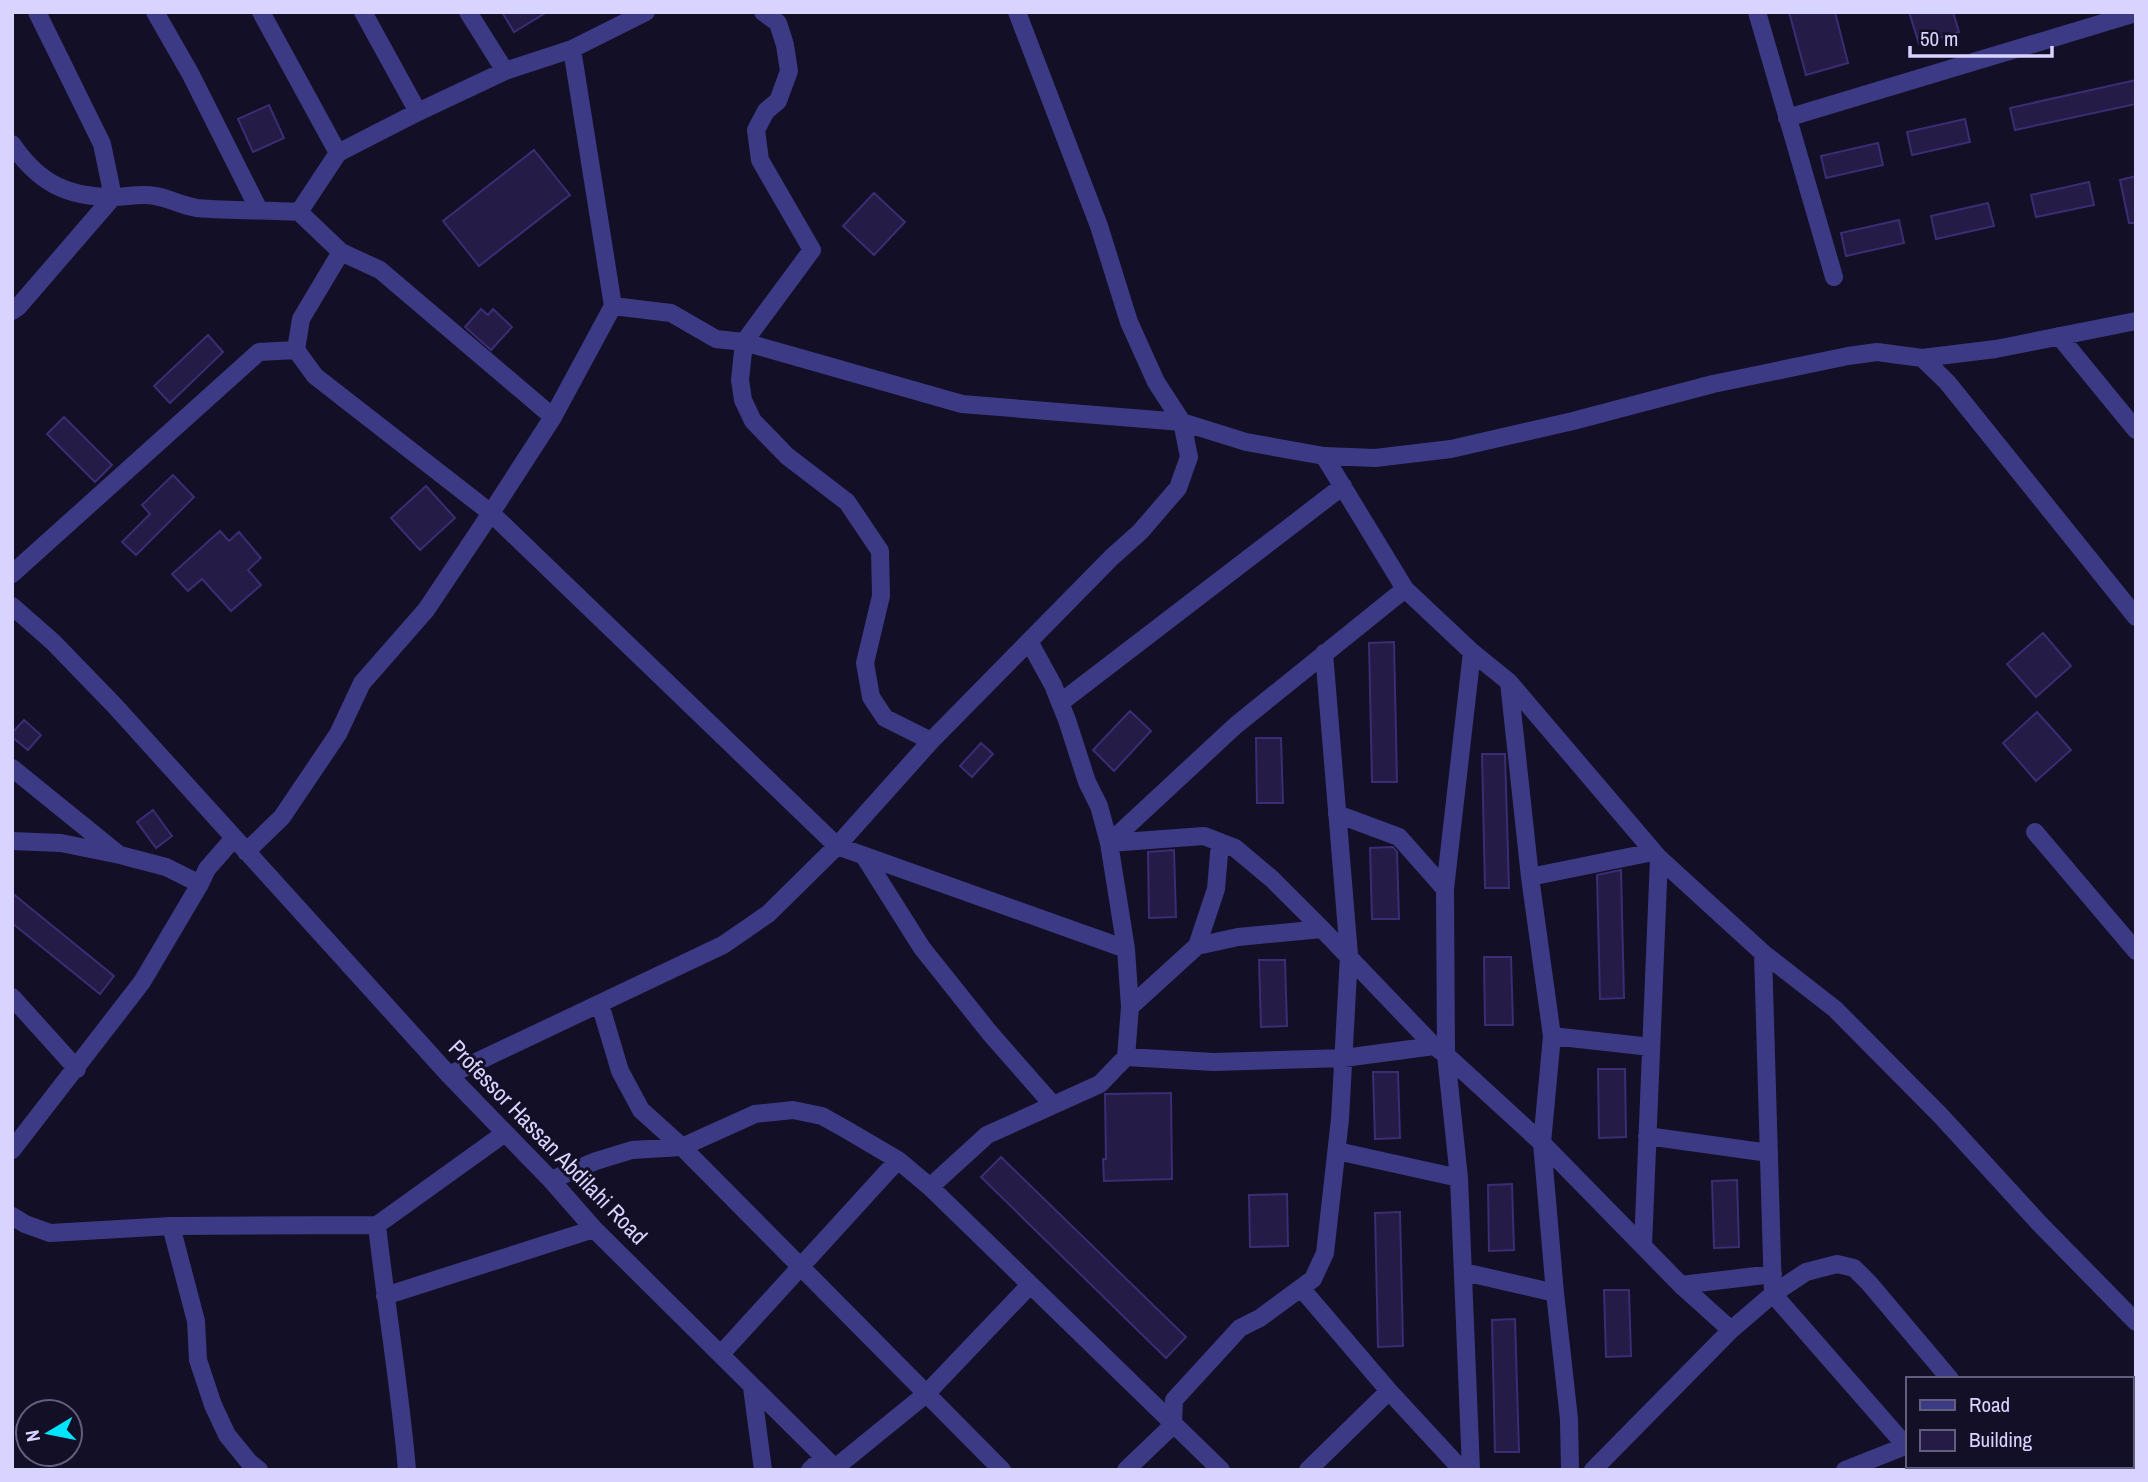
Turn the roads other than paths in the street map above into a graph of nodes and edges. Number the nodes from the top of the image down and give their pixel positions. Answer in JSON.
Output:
{"nodes":[{"id":1,"x":37,"y":12,"type":"edge"},
{"id":2,"x":155,"y":12,"type":"edge"},
{"id":3,"x":261,"y":12,"type":"edge"},
{"id":4,"x":363,"y":12,"type":"edge"},
{"id":5,"x":468,"y":12,"type":"edge"},
{"id":6,"x":646,"y":12,"type":"edge"},
{"id":7,"x":763,"y":12,"type":"edge"},
{"id":8,"x":1017,"y":12,"type":"edge"},
{"id":9,"x":1757,"y":12,"type":"edge"},
{"id":10,"x":2136,"y":13,"type":"edge"},
{"id":11,"x":572,"y":49,"type":"junction"},
{"id":12,"x":505,"y":71,"type":"junction"},
{"id":13,"x":418,"y":112,"type":"junction"},
{"id":14,"x":1787,"y":118,"type":"junction"},
{"id":15,"x":12,"y":144,"type":"edge"},
{"id":16,"x":338,"y":153,"type":"junction"},
{"id":17,"x":113,"y":197,"type":"junction"},
{"id":18,"x":259,"y":210,"type":"junction"},
{"id":19,"x":299,"y":212,"type":"junction"},
{"id":20,"x":341,"y":252,"type":"junction"},
{"id":21,"x":1834,"y":277,"type":"dead end"},
{"id":22,"x":613,"y":306,"type":"junction"},
{"id":23,"x":12,"y":311,"type":"edge"},
{"id":24,"x":2136,"y":321,"type":"edge"},
{"id":25,"x":2059,"y":336,"type":"junction"},
{"id":26,"x":744,"y":342,"type":"junction"},
{"id":27,"x":296,"y":350,"type":"junction"},
{"id":28,"x":1922,"y":358,"type":"junction"},
{"id":29,"x":553,"y":417,"type":"junction"},
{"id":30,"x":1182,"y":422,"type":"junction"},
{"id":31,"x":2136,"y":430,"type":"edge"},
{"id":32,"x":1324,"y":456,"type":"junction"},
{"id":33,"x":1343,"y":486,"type":"junction"},
{"id":34,"x":491,"y":513,"type":"junction"},
{"id":35,"x":12,"y":573,"type":"edge"},
{"id":36,"x":1405,"y":589,"type":"junction"},
{"id":37,"x":12,"y":606,"type":"edge"},
{"id":38,"x":2136,"y":617,"type":"edge"},
{"id":39,"x":1030,"y":643,"type":"junction"},
{"id":40,"x":1472,"y":652,"type":"junction"},
{"id":41,"x":1324,"y":653,"type":"junction"},
{"id":42,"x":1509,"y":682,"type":"junction"},
{"id":43,"x":1060,"y":703,"type":"junction"},
{"id":44,"x":931,"y":741,"type":"junction"},
{"id":45,"x":12,"y":768,"type":"edge"},
{"id":46,"x":1337,"y":814,"type":"junction"},
{"id":47,"x":2035,"y":832,"type":"dead end"},
{"id":48,"x":234,"y":838,"type":"junction"},
{"id":49,"x":12,"y":841,"type":"edge"},
{"id":50,"x":1220,"y":842,"type":"junction"},
{"id":51,"x":1109,"y":843,"type":"junction"},
{"id":52,"x":837,"y":846,"type":"junction"},
{"id":53,"x":246,"y":852,"type":"junction"},
{"id":54,"x":120,"y":855,"type":"junction"},
{"id":55,"x":1656,"y":855,"type":"junction"},
{"id":56,"x":864,"y":856,"type":"junction"},
{"id":57,"x":1530,"y":877,"type":"junction"},
{"id":58,"x":200,"y":884,"type":"junction"},
{"id":59,"x":1445,"y":889,"type":"junction"},
{"id":60,"x":1322,"y":929,"type":"junction"},
{"id":61,"x":1197,"y":946,"type":"junction"},
{"id":62,"x":1126,"y":949,"type":"junction"},
{"id":63,"x":2136,"y":951,"type":"edge"},
{"id":64,"x":1763,"y":953,"type":"junction"},
{"id":65,"x":1349,"y":955,"type":"junction"},
{"id":66,"x":12,"y":997,"type":"edge"},
{"id":67,"x":600,"y":1004,"type":"junction"},
{"id":68,"x":1130,"y":1007,"type":"junction"},
{"id":69,"x":1552,"y":1036,"type":"junction"},
{"id":70,"x":1651,"y":1047,"type":"junction"},
{"id":71,"x":1440,"y":1050,"type":"junction"},
{"id":72,"x":1126,"y":1057,"type":"junction"},
{"id":73,"x":1343,"y":1058,"type":"junction"},
{"id":74,"x":77,"y":1069,"type":"junction"},
{"id":75,"x":449,"y":1075,"type":"junction"},
{"id":76,"x":1053,"y":1105,"type":"junction"},
{"id":77,"x":505,"y":1133,"type":"junction"},
{"id":78,"x":1647,"y":1136,"type":"junction"},
{"id":79,"x":1542,"y":1143,"type":"junction"},
{"id":80,"x":682,"y":1147,"type":"junction"},
{"id":81,"x":12,"y":1150,"type":"edge"},
{"id":82,"x":1337,"y":1151,"type":"junction"},
{"id":83,"x":1769,"y":1153,"type":"junction"},
{"id":84,"x":898,"y":1160,"type":"junction"},
{"id":85,"x":1459,"y":1178,"type":"junction"},
{"id":86,"x":551,"y":1180,"type":"junction"},
{"id":87,"x":930,"y":1187,"type":"junction"},
{"id":88,"x":12,"y":1216,"type":"edge"},
{"id":89,"x":377,"y":1225,"type":"junction"},
{"id":90,"x":171,"y":1226,"type":"junction"},
{"id":91,"x":594,"y":1229,"type":"junction"},
{"id":92,"x":1643,"y":1246,"type":"junction"},
{"id":93,"x":802,"y":1268,"type":"junction"},
{"id":94,"x":1464,"y":1272,"type":"junction"},
{"id":95,"x":1773,"y":1274,"type":"junction"},
{"id":96,"x":1030,"y":1285,"type":"junction"},
{"id":97,"x":1681,"y":1285,"type":"junction"},
{"id":98,"x":1301,"y":1288,"type":"junction"},
{"id":99,"x":1555,"y":1293,"type":"junction"},
{"id":100,"x":1773,"y":1294,"type":"junction"},
{"id":101,"x":384,"y":1296,"type":"junction"},
{"id":102,"x":2136,"y":1322,"type":"edge"},
{"id":103,"x":1731,"y":1330,"type":"junction"},
{"id":104,"x":721,"y":1354,"type":"junction"},
{"id":105,"x":1948,"y":1377,"type":"edge"},
{"id":106,"x":752,"y":1387,"type":"junction"},
{"id":107,"x":1389,"y":1391,"type":"junction"},
{"id":108,"x":926,"y":1394,"type":"junction"},
{"id":109,"x":1172,"y":1425,"type":"junction"},
{"id":110,"x":1906,"y":1445,"type":"edge"},
{"id":111,"x":1906,"y":1446,"type":"edge"},
{"id":112,"x":836,"y":1469,"type":"edge"},
{"id":113,"x":259,"y":1470,"type":"edge"},
{"id":114,"x":407,"y":1470,"type":"edge"},
{"id":115,"x":763,"y":1470,"type":"edge"},
{"id":116,"x":810,"y":1470,"type":"edge"},
{"id":117,"x":1002,"y":1470,"type":"edge"},
{"id":118,"x":1126,"y":1470,"type":"edge"},
{"id":119,"x":1221,"y":1470,"type":"edge"},
{"id":120,"x":1308,"y":1470,"type":"edge"},
{"id":121,"x":1462,"y":1470,"type":"edge"},
{"id":122,"x":1471,"y":1470,"type":"edge"},
{"id":123,"x":1570,"y":1470,"type":"edge"},
{"id":124,"x":1593,"y":1470,"type":"edge"},
{"id":125,"x":1845,"y":1470,"type":"edge"}],
"edges":[{"from":1,"to":17,"type":"street"},
{"from":2,"to":18,"type":"street"},
{"from":3,"to":16,"type":"street"},
{"from":4,"to":13,"type":"street"},
{"from":5,"to":12,"type":"street"},
{"from":6,"to":11,"type":"street"},
{"from":7,"to":26,"type":"street"},
{"from":8,"to":30,"type":"street"},
{"from":9,"to":14,"type":"street"},
{"from":10,"to":14,"type":"street"},
{"from":11,"to":12,"type":"street"},
{"from":11,"to":22,"type":"street"},
{"from":12,"to":13,"type":"street"},
{"from":13,"to":16,"type":"street"},
{"from":14,"to":21,"type":"street"},
{"from":15,"to":17,"type":"street"},
{"from":16,"to":19,"type":"street"},
{"from":17,"to":18,"type":"street"},
{"from":17,"to":23,"type":"street"},
{"from":18,"to":19,"type":"street"},
{"from":19,"to":20,"type":"street"},
{"from":20,"to":27,"type":"street"},
{"from":20,"to":29,"type":"street"},
{"from":22,"to":26,"type":"street"},
{"from":22,"to":29,"type":"street"},
{"from":24,"to":25,"type":"street"},
{"from":25,"to":28,"type":"street"},
{"from":25,"to":31,"type":"street"},
{"from":26,"to":30,"type":"street"},
{"from":26,"to":44,"type":"street"},
{"from":27,"to":34,"type":"street"},
{"from":27,"to":35,"type":"street"},
{"from":28,"to":32,"type":"street"},
{"from":28,"to":38,"type":"street"},
{"from":29,"to":34,"type":"street"},
{"from":30,"to":32,"type":"street"},
{"from":30,"to":39,"type":"street"},
{"from":32,"to":33,"type":"street"},
{"from":33,"to":36,"type":"street"},
{"from":33,"to":43,"type":"street"},
{"from":34,"to":52,"type":"street"},
{"from":34,"to":53,"type":"street"},
{"from":36,"to":40,"type":"street"},
{"from":36,"to":41,"type":"street"},
{"from":37,"to":48,"type":"street","name":"Professor Hassan Abdilahi Road"},
{"from":39,"to":43,"type":"street"},
{"from":39,"to":44,"type":"street"},
{"from":40,"to":42,"type":"street"},
{"from":40,"to":59,"type":"street"},
{"from":41,"to":46,"type":"street"},
{"from":41,"to":51,"type":"street"},
{"from":42,"to":55,"type":"street"},
{"from":42,"to":57,"type":"street"},
{"from":43,"to":51,"type":"street"},
{"from":44,"to":52,"type":"street"},
{"from":45,"to":54,"type":"street"},
{"from":46,"to":59,"type":"street"},
{"from":46,"to":65,"type":"street"},
{"from":47,"to":63,"type":"street"},
{"from":48,"to":53,"type":"street","name":"Professor Hassan Abdilahi Road"},
{"from":48,"to":58,"type":"street"},
{"from":49,"to":54,"type":"street"},
{"from":50,"to":51,"type":"street"},
{"from":50,"to":60,"type":"street"},
{"from":50,"to":61,"type":"street"},
{"from":51,"to":62,"type":"street"},
{"from":52,"to":56,"type":"street"},
{"from":52,"to":67,"type":"street"},
{"from":53,"to":75,"type":"street","name":"Professor Hassan Abdilahi Road"},
{"from":54,"to":58,"type":"street"},
{"from":55,"to":57,"type":"street"},
{"from":55,"to":64,"type":"street"},
{"from":55,"to":70,"type":"street"},
{"from":56,"to":62,"type":"street"},
{"from":56,"to":76,"type":"street"},
{"from":57,"to":69,"type":"street"},
{"from":58,"to":74,"type":"street"},
{"from":59,"to":71,"type":"street"},
{"from":60,"to":61,"type":"street"},
{"from":60,"to":65,"type":"street"},
{"from":61,"to":68,"type":"street"},
{"from":62,"to":68,"type":"street"},
{"from":64,"to":83,"type":"street"},
{"from":64,"to":102,"type":"street"},
{"from":65,"to":71,"type":"street"},
{"from":65,"to":73,"type":"street"},
{"from":66,"to":74,"type":"street"},
{"from":67,"to":75,"type":"street"},
{"from":67,"to":80,"type":"street"},
{"from":68,"to":72,"type":"street"},
{"from":69,"to":70,"type":"street"},
{"from":69,"to":79,"type":"street"},
{"from":70,"to":78,"type":"street"},
{"from":71,"to":73,"type":"street"},
{"from":71,"to":79,"type":"street"},
{"from":71,"to":85,"type":"street"},
{"from":72,"to":73,"type":"street"},
{"from":72,"to":76,"type":"street"},
{"from":73,"to":82,"type":"street"},
{"from":74,"to":81,"type":"street"},
{"from":75,"to":77,"type":"street","name":"Professor Hassan Abdilahi Road"},
{"from":76,"to":87,"type":"street"},
{"from":77,"to":86,"type":"street","name":"Professor Hassan Abdilahi Road"},
{"from":77,"to":89,"type":"street"},
{"from":78,"to":83,"type":"street"},
{"from":78,"to":92,"type":"street"},
{"from":79,"to":92,"type":"street"},
{"from":79,"to":99,"type":"street"},
{"from":80,"to":84,"type":"street"},
{"from":80,"to":86,"type":"street"},
{"from":80,"to":93,"type":"street"},
{"from":82,"to":85,"type":"street"},
{"from":82,"to":98,"type":"street"},
{"from":83,"to":95,"type":"street"},
{"from":84,"to":87,"type":"street"},
{"from":84,"to":93,"type":"street"},
{"from":85,"to":94,"type":"street"},
{"from":86,"to":91,"type":"street","name":"Professor Hassan Abdilahi Road"},
{"from":87,"to":96,"type":"street"},
{"from":88,"to":90,"type":"street"},
{"from":89,"to":90,"type":"street"},
{"from":89,"to":101,"type":"street"},
{"from":90,"to":113,"type":"street"},
{"from":91,"to":101,"type":"street"},
{"from":91,"to":104,"type":"street","name":"Professor Hassan Abdilahi Road"},
{"from":92,"to":97,"type":"street"},
{"from":93,"to":104,"type":"street"},
{"from":93,"to":108,"type":"street"},
{"from":94,"to":99,"type":"street"},
{"from":94,"to":122,"type":"street"},
{"from":95,"to":97,"type":"street"},
{"from":95,"to":100,"type":"street"},
{"from":96,"to":108,"type":"street"},
{"from":96,"to":109,"type":"street"},
{"from":97,"to":103,"type":"street"},
{"from":98,"to":107,"type":"street"},
{"from":98,"to":109,"type":"street"},
{"from":99,"to":123,"type":"street"},
{"from":100,"to":103,"type":"street"},
{"from":100,"to":105,"type":"street"},
{"from":100,"to":110,"type":"street"},
{"from":101,"to":114,"type":"street"},
{"from":103,"to":124,"type":"street"},
{"from":104,"to":106,"type":"street","name":"Professor Hassan Abdilahi Road"},
{"from":106,"to":112,"type":"street","name":"Professor Hassan Abdilahi Road"},
{"from":106,"to":115,"type":"street"},
{"from":107,"to":120,"type":"street"},
{"from":107,"to":121,"type":"street"},
{"from":108,"to":112,"type":"street"},
{"from":108,"to":117,"type":"street"},
{"from":109,"to":118,"type":"street"},
{"from":109,"to":119,"type":"street"},
{"from":111,"to":125,"type":"street"},
{"from":112,"to":116,"type":"street"}]}
